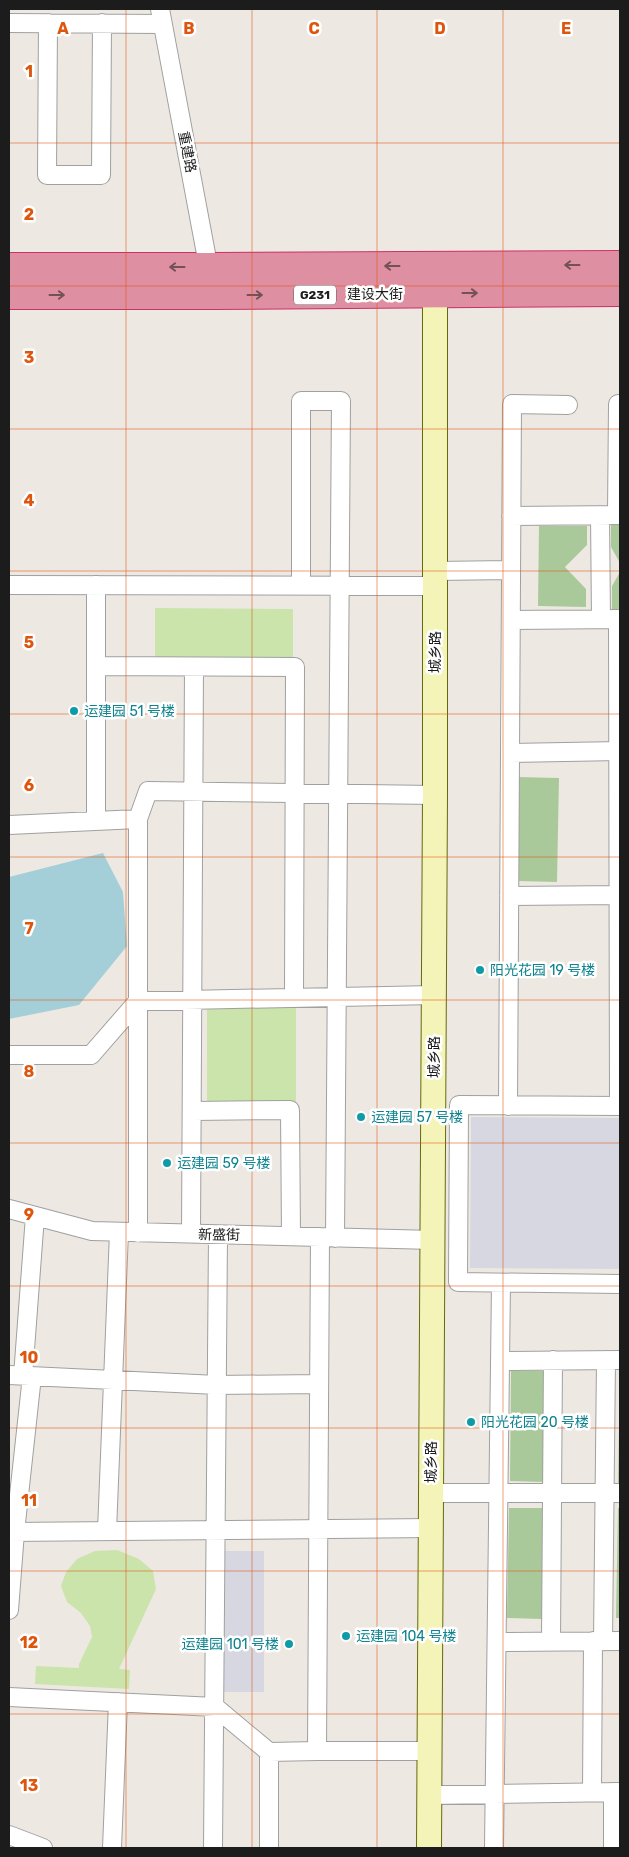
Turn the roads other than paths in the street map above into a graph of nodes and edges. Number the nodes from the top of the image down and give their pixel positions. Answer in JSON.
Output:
{"nodes":[{"id":1,"x":161,"y":16,"type":"edge"},
{"id":2,"x":56,"y":18,"type":"edge"},
{"id":3,"x":9,"y":23,"type":"edge"},
{"id":4,"x":102,"y":23,"type":"junction"},
{"id":5,"x":620,"y":265,"type":"edge"},
{"id":6,"x":431,"y":266,"type":"junction"},
{"id":7,"x":9,"y":267,"type":"edge"},
{"id":8,"x":208,"y":267,"type":"junction"},
{"id":9,"x":620,"y":292,"type":"edge"},
{"id":10,"x":434,"y":294,"type":"junction"},
{"id":11,"x":9,"y":295,"type":"edge"},
{"id":12,"x":214,"y":295,"type":"junction"},
{"id":13,"x":568,"y":404,"type":"dead end"},
{"id":14,"x":620,"y":404,"type":"edge"},
{"id":15,"x":612,"y":515,"type":"edge"},
{"id":16,"x":511,"y":516,"type":"junction"},
{"id":17,"x":511,"y":570,"type":"junction"},
{"id":18,"x":435,"y":578,"type":"junction"},
{"id":19,"x":9,"y":585,"type":"edge"},
{"id":20,"x":96,"y":585,"type":"junction"},
{"id":21,"x":301,"y":585,"type":"junction"},
{"id":22,"x":340,"y":586,"type":"junction"},
{"id":23,"x":613,"y":619,"type":"edge"},
{"id":24,"x":511,"y":620,"type":"junction"},
{"id":25,"x":96,"y":666,"type":"junction"},
{"id":26,"x":194,"y":667,"type":"junction"},
{"id":27,"x":619,"y":751,"type":"edge"},
{"id":28,"x":510,"y":753,"type":"junction"},
{"id":29,"x":193,"y":791,"type":"junction"},
{"id":30,"x":295,"y":793,"type":"junction"},
{"id":31,"x":338,"y":793,"type":"junction"},
{"id":32,"x":435,"y":794,"type":"junction"},
{"id":33,"x":138,"y":819,"type":"junction"},
{"id":34,"x":96,"y":821,"type":"junction"},
{"id":35,"x":9,"y":825,"type":"edge"},
{"id":36,"x":619,"y":895,"type":"edge"},
{"id":37,"x":509,"y":896,"type":"junction"},
{"id":38,"x":434,"y":995,"type":"junction"},
{"id":39,"x":337,"y":997,"type":"junction"},
{"id":40,"x":294,"y":998,"type":"junction"},
{"id":41,"x":138,"y":1000,"type":"junction"},
{"id":42,"x":192,"y":1000,"type":"junction"},
{"id":43,"x":9,"y":1055,"type":"edge"},
{"id":44,"x":433,"y":1104,"type":"junction"},
{"id":45,"x":459,"y":1105,"type":"junction"},
{"id":46,"x":508,"y":1106,"type":"junction"},
{"id":47,"x":619,"y":1106,"type":"edge"},
{"id":48,"x":192,"y":1111,"type":"junction"},
{"id":49,"x":9,"y":1209,"type":"edge"},
{"id":50,"x":35,"y":1216,"type":"junction"},
{"id":51,"x":119,"y":1232,"type":"junction"},
{"id":52,"x":138,"y":1233,"type":"junction"},
{"id":53,"x":191,"y":1234,"type":"junction"},
{"id":54,"x":218,"y":1235,"type":"junction"},
{"id":55,"x":291,"y":1236,"type":"junction"},
{"id":56,"x":327,"y":1237,"type":"junction"},
{"id":57,"x":432,"y":1240,"type":"junction"},
{"id":58,"x":432,"y":1282,"type":"junction"},
{"id":59,"x":458,"y":1282,"type":"junction"},
{"id":60,"x":501,"y":1283,"type":"junction"},
{"id":61,"x":620,"y":1284,"type":"edge"},
{"id":62,"x":553,"y":1360,"type":"junction"},
{"id":63,"x":613,"y":1360,"type":"edge"},
{"id":64,"x":500,"y":1361,"type":"junction"},
{"id":65,"x":21,"y":1376,"type":"edge"},
{"id":66,"x":113,"y":1381,"type":"junction"},
{"id":67,"x":318,"y":1384,"type":"junction"},
{"id":68,"x":217,"y":1385,"type":"junction"},
{"id":69,"x":431,"y":1493,"type":"junction"},
{"id":70,"x":499,"y":1493,"type":"junction"},
{"id":71,"x":552,"y":1493,"type":"junction"},
{"id":72,"x":612,"y":1493,"type":"edge"},
{"id":73,"x":431,"y":1528,"type":"junction"},
{"id":74,"x":317,"y":1530,"type":"junction"},
{"id":75,"x":216,"y":1531,"type":"junction"},
{"id":76,"x":12,"y":1532,"type":"edge"},
{"id":77,"x":107,"y":1532,"type":"junction"},
{"id":78,"x":9,"y":1610,"type":"edge"},
{"id":79,"x":605,"y":1641,"type":"edge"},
{"id":80,"x":497,"y":1642,"type":"junction"},
{"id":81,"x":551,"y":1642,"type":"junction"},
{"id":82,"x":9,"y":1696,"type":"edge"},
{"id":83,"x":118,"y":1702,"type":"junction"},
{"id":84,"x":214,"y":1707,"type":"junction"},
{"id":85,"x":317,"y":1751,"type":"junction"},
{"id":86,"x":430,"y":1751,"type":"junction"},
{"id":87,"x":269,"y":1752,"type":"junction"},
{"id":88,"x":592,"y":1792,"type":"junction"},
{"id":89,"x":617,"y":1792,"type":"edge"},
{"id":90,"x":495,"y":1794,"type":"junction"},
{"id":91,"x":430,"y":1795,"type":"junction"},
{"id":92,"x":9,"y":1835,"type":"edge"},
{"id":93,"x":43,"y":1848,"type":"edge"},
{"id":94,"x":112,"y":1848,"type":"edge"},
{"id":95,"x":213,"y":1848,"type":"edge"},
{"id":96,"x":269,"y":1848,"type":"edge"},
{"id":97,"x":429,"y":1848,"type":"edge"},
{"id":98,"x":494,"y":1848,"type":"edge"},
{"id":99,"x":613,"y":1848,"type":"edge"}],
"edges":[{"from":1,"to":4,"type":"street"},
{"from":1,"to":8,"type":"street","name":"重建路"},
{"from":2,"to":3,"type":"street"},
{"from":2,"to":4,"type":"street"},
{"from":2,"to":4,"type":"street"},
{"from":5,"to":6,"type":"highway","name":"建设大街","number":"G231","one_way":true},
{"from":6,"to":8,"type":"highway","name":"建设大街","number":"G231","one_way":true},
{"from":6,"to":10,"type":"main road","name":"城乡路"},
{"from":8,"to":7,"type":"highway","name":"建设大街","number":"G231","one_way":true},
{"from":8,"to":12,"type":"street","name":"重建路"},
{"from":10,"to":9,"type":"highway","name":"建设大街","number":"G231","one_way":true},
{"from":12,"to":10,"type":"highway","name":"建设大街","number":"G231","one_way":true},
{"from":10,"to":18,"type":"main road","name":"城乡路"},
{"from":11,"to":12,"type":"highway","name":"建设大街","number":"G231","one_way":true},
{"from":13,"to":16,"type":"street"},
{"from":14,"to":15,"type":"street"},
{"from":15,"to":16,"type":"street"},
{"from":15,"to":23,"type":"street"},
{"from":16,"to":17,"type":"street"},
{"from":17,"to":18,"type":"street"},
{"from":17,"to":24,"type":"street"},
{"from":18,"to":22,"type":"street"},
{"from":18,"to":32,"type":"main road","name":"城乡路"},
{"from":19,"to":20,"type":"street"},
{"from":20,"to":21,"type":"street"},
{"from":20,"to":25,"type":"street"},
{"from":21,"to":22,"type":"street"},
{"from":21,"to":22,"type":"street"},
{"from":22,"to":31,"type":"street"},
{"from":23,"to":24,"type":"street"},
{"from":23,"to":27,"type":"street"},
{"from":24,"to":28,"type":"street"},
{"from":25,"to":26,"type":"street"},
{"from":25,"to":34,"type":"street"},
{"from":26,"to":29,"type":"street"},
{"from":26,"to":30,"type":"street"},
{"from":27,"to":28,"type":"street"},
{"from":27,"to":36,"type":"street"},
{"from":28,"to":37,"type":"street"},
{"from":29,"to":30,"type":"street"},
{"from":29,"to":33,"type":"street"},
{"from":29,"to":42,"type":"street"},
{"from":30,"to":31,"type":"street"},
{"from":30,"to":40,"type":"street"},
{"from":31,"to":32,"type":"street"},
{"from":31,"to":39,"type":"street"},
{"from":32,"to":38,"type":"main road","name":"城乡路"},
{"from":33,"to":34,"type":"street"},
{"from":33,"to":41,"type":"street"},
{"from":34,"to":35,"type":"street"},
{"from":36,"to":37,"type":"street"},
{"from":36,"to":47,"type":"street"},
{"from":37,"to":46,"type":"street"},
{"from":38,"to":39,"type":"street"},
{"from":38,"to":44,"type":"main road","name":"城乡路"},
{"from":39,"to":40,"type":"street"},
{"from":39,"to":56,"type":"street"},
{"from":40,"to":42,"type":"street"},
{"from":41,"to":42,"type":"street"},
{"from":41,"to":43,"type":"street"},
{"from":41,"to":52,"type":"street"},
{"from":42,"to":48,"type":"street"},
{"from":44,"to":45,"type":"street"},
{"from":44,"to":57,"type":"main road","name":"城乡路"},
{"from":45,"to":46,"type":"street"},
{"from":45,"to":59,"type":"street"},
{"from":46,"to":47,"type":"street"},
{"from":48,"to":53,"type":"street"},
{"from":48,"to":55,"type":"street"},
{"from":49,"to":50,"type":"street","name":"新盛街"},
{"from":50,"to":51,"type":"street","name":"新盛街"},
{"from":50,"to":65,"type":"street"},
{"from":51,"to":52,"type":"street","name":"新盛街"},
{"from":51,"to":66,"type":"street"},
{"from":52,"to":53,"type":"street","name":"新盛街"},
{"from":53,"to":54,"type":"street","name":"新盛街"},
{"from":54,"to":55,"type":"street","name":"新盛街"},
{"from":54,"to":68,"type":"street"},
{"from":55,"to":56,"type":"street","name":"新盛街"},
{"from":56,"to":57,"type":"street","name":"新盛街"},
{"from":56,"to":67,"type":"street"},
{"from":57,"to":58,"type":"main road","name":"城乡路"},
{"from":58,"to":59,"type":"street"},
{"from":58,"to":69,"type":"main road","name":"城乡路"},
{"from":59,"to":60,"type":"street"},
{"from":60,"to":61,"type":"street"},
{"from":60,"to":64,"type":"street"},
{"from":62,"to":63,"type":"street"},
{"from":62,"to":64,"type":"street"},
{"from":62,"to":71,"type":"street"},
{"from":63,"to":72,"type":"street"},
{"from":64,"to":70,"type":"street"},
{"from":65,"to":66,"type":"street"},
{"from":65,"to":76,"type":"street"},
{"from":66,"to":68,"type":"street"},
{"from":66,"to":77,"type":"street"},
{"from":67,"to":68,"type":"street"},
{"from":67,"to":74,"type":"street"},
{"from":68,"to":75,"type":"street"},
{"from":69,"to":70,"type":"street"},
{"from":69,"to":73,"type":"main road","name":"城乡路"},
{"from":70,"to":71,"type":"street"},
{"from":70,"to":80,"type":"street"},
{"from":71,"to":72,"type":"street"},
{"from":71,"to":81,"type":"street"},
{"from":72,"to":79,"type":"street"},
{"from":73,"to":74,"type":"street"},
{"from":73,"to":86,"type":"main road","name":"城乡路"},
{"from":74,"to":75,"type":"street"},
{"from":74,"to":85,"type":"street"},
{"from":75,"to":77,"type":"street"},
{"from":75,"to":84,"type":"street"},
{"from":76,"to":77,"type":"street"},
{"from":76,"to":78,"type":"street"},
{"from":79,"to":81,"type":"street"},
{"from":79,"to":88,"type":"street"},
{"from":80,"to":81,"type":"street"},
{"from":80,"to":90,"type":"street"},
{"from":82,"to":83,"type":"street"},
{"from":83,"to":84,"type":"street"},
{"from":83,"to":94,"type":"street"},
{"from":84,"to":87,"type":"street"},
{"from":84,"to":95,"type":"street"},
{"from":85,"to":86,"type":"street"},
{"from":85,"to":87,"type":"street"},
{"from":86,"to":91,"type":"main road","name":"城乡路"},
{"from":87,"to":96,"type":"street"},
{"from":88,"to":89,"type":"street"},
{"from":88,"to":90,"type":"street"},
{"from":89,"to":99,"type":"street"},
{"from":90,"to":91,"type":"street"},
{"from":90,"to":98,"type":"street"},
{"from":91,"to":97,"type":"main road","name":"城乡路"},
{"from":92,"to":93,"type":"street"}]}
